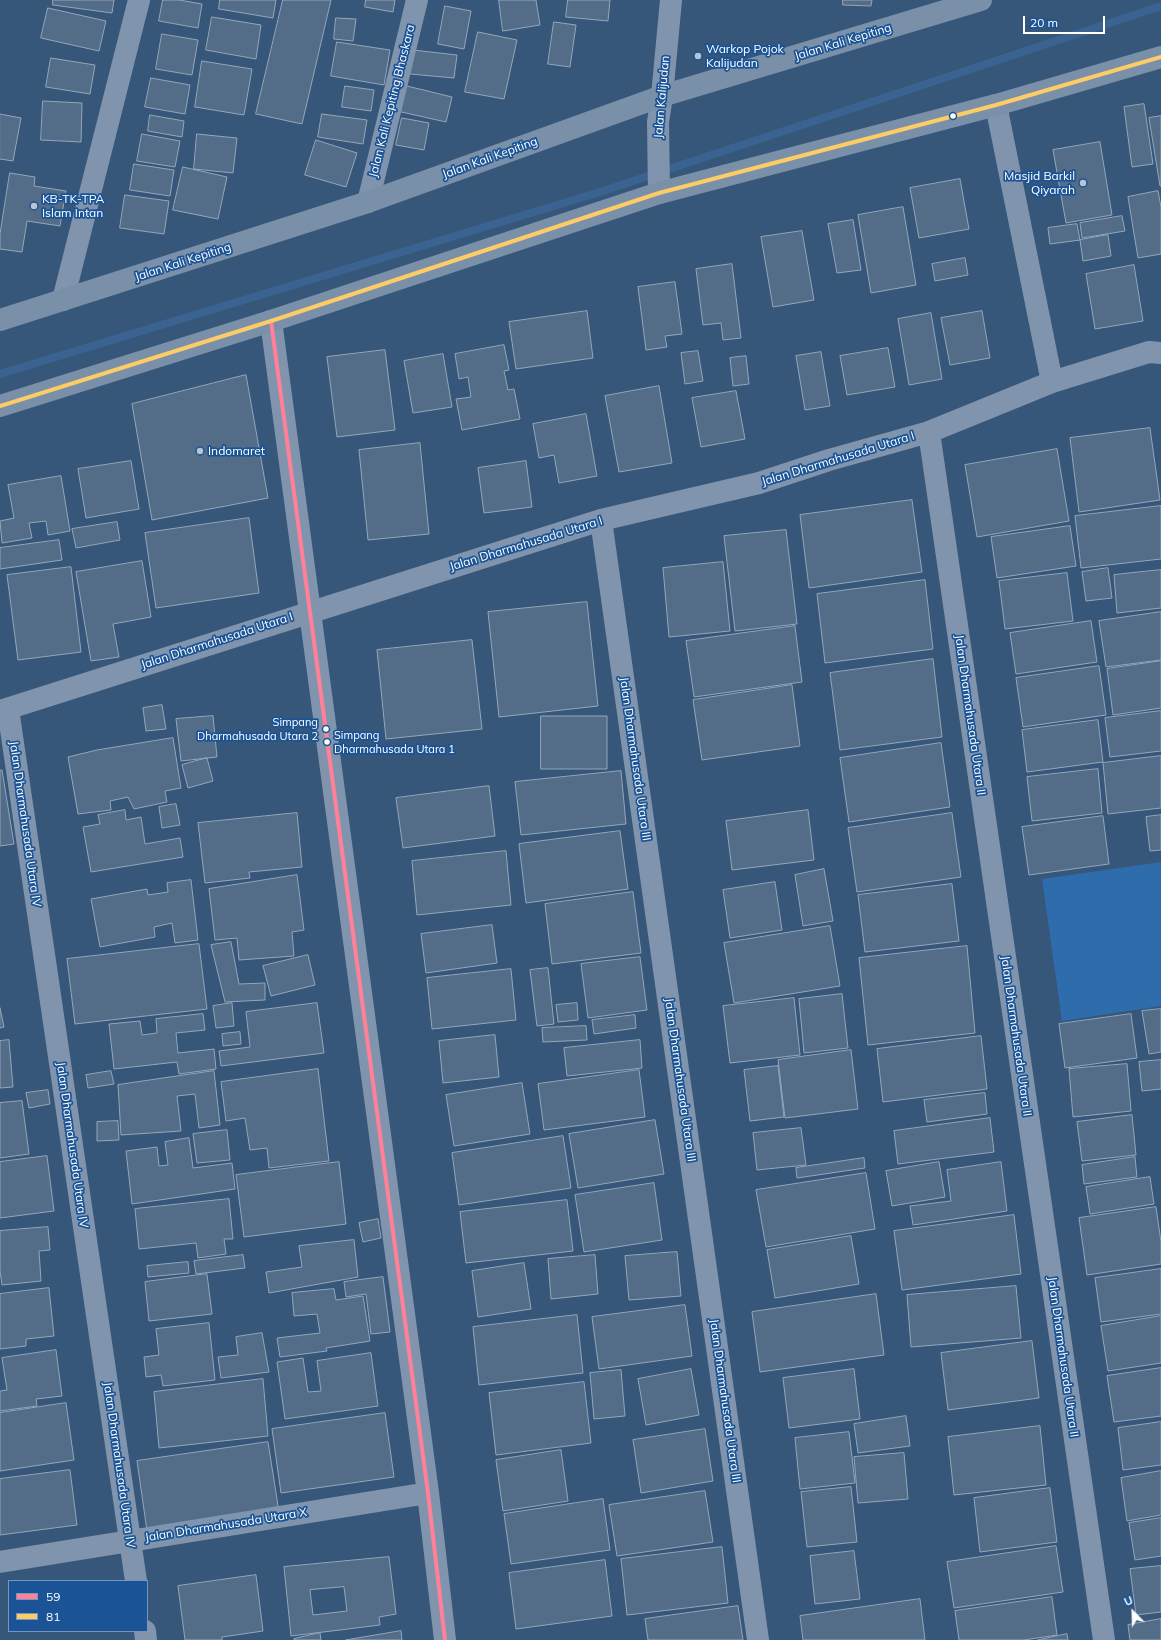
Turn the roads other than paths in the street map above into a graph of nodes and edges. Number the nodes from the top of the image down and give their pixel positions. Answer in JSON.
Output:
{"nodes":[{"id":1,"x":139,"y":0,"type":"edge"},
{"id":2,"x":417,"y":0,"type":"edge"},
{"id":3,"x":671,"y":0,"type":"edge"},
{"id":4,"x":980,"y":0,"type":"edge"},
{"id":5,"x":1161,"y":57,"type":"edge"},
{"id":6,"x":662,"y":96,"type":"junction"},
{"id":7,"x":996,"y":104,"type":"junction"},
{"id":8,"x":659,"y":188,"type":"junction"},
{"id":9,"x":368,"y":202,"type":"junction"},
{"id":10,"x":63,"y":300,"type":"junction"},
{"id":11,"x":0,"y":320,"type":"edge"},
{"id":12,"x":271,"y":321,"type":"junction"},
{"id":13,"x":1161,"y":353,"type":"edge"},
{"id":14,"x":1052,"y":382,"type":"junction"},
{"id":15,"x":0,"y":406,"type":"edge"},
{"id":16,"x":929,"y":432,"type":"junction"},
{"id":17,"x":601,"y":520,"type":"junction"},
{"id":18,"x":309,"y":612,"type":"junction"},
{"id":19,"x":4,"y":710,"type":"edge"},
{"id":20,"x":428,"y":1493,"type":"junction"},
{"id":21,"x":129,"y":1541,"type":"junction"},
{"id":22,"x":0,"y":1562,"type":"edge"},
{"id":23,"x":136,"y":1580,"type":"edge"},
{"id":24,"x":445,"y":1640,"type":"edge"},
{"id":25,"x":758,"y":1640,"type":"edge"},
{"id":26,"x":1104,"y":1640,"type":"edge"}],
"edges":[{"from":1,"to":10,"type":"street"},
{"from":2,"to":9,"type":"street","name":"Jalan Kali Kepiting Bhaskara"},
{"from":3,"to":6,"type":"street","name":"Jalan Kalijudan"},
{"from":4,"to":6,"type":"main road","name":"Jalan Kali Kepiting"},
{"from":5,"to":7,"type":"main road"},
{"from":6,"to":8,"type":"street","name":"Jalan Kalijudan"},
{"from":6,"to":9,"type":"main road","name":"Jalan Kali Kepiting"},
{"from":7,"to":8,"type":"main road"},
{"from":7,"to":14,"type":"street"},
{"from":8,"to":12,"type":"main road"},
{"from":9,"to":10,"type":"main road","name":"Jalan Kali Kepiting"},
{"from":10,"to":11,"type":"main road","name":"Jalan Kali Kepiting"},
{"from":12,"to":15,"type":"main road"},
{"from":12,"to":18,"type":"street"},
{"from":13,"to":14,"type":"street","name":"Jalan Dharmahusada Utara I"},
{"from":14,"to":16,"type":"street","name":"Jalan Dharmahusada Utara I"},
{"from":16,"to":17,"type":"street","name":"Jalan Dharmahusada Utara I"},
{"from":16,"to":26,"type":"street","name":"Jalan Dharmahusada Utara II"},
{"from":17,"to":18,"type":"street","name":"Jalan Dharmahusada Utara I"},
{"from":17,"to":25,"type":"street","name":"Jalan Dharmahusada Utara III"},
{"from":18,"to":19,"type":"street","name":"Jalan Dharmahusada Utara I"},
{"from":18,"to":20,"type":"street"},
{"from":19,"to":21,"type":"street","name":"Jalan Dharmahusada Utara IV"},
{"from":20,"to":21,"type":"street","name":"Jalan Dharmahusada Utara X"},
{"from":20,"to":24,"type":"street"},
{"from":21,"to":22,"type":"street","name":"Jalan Dharmahusada Utara X"},
{"from":21,"to":23,"type":"street","name":"Jalan Dharmahusada Utara IV"}]}
